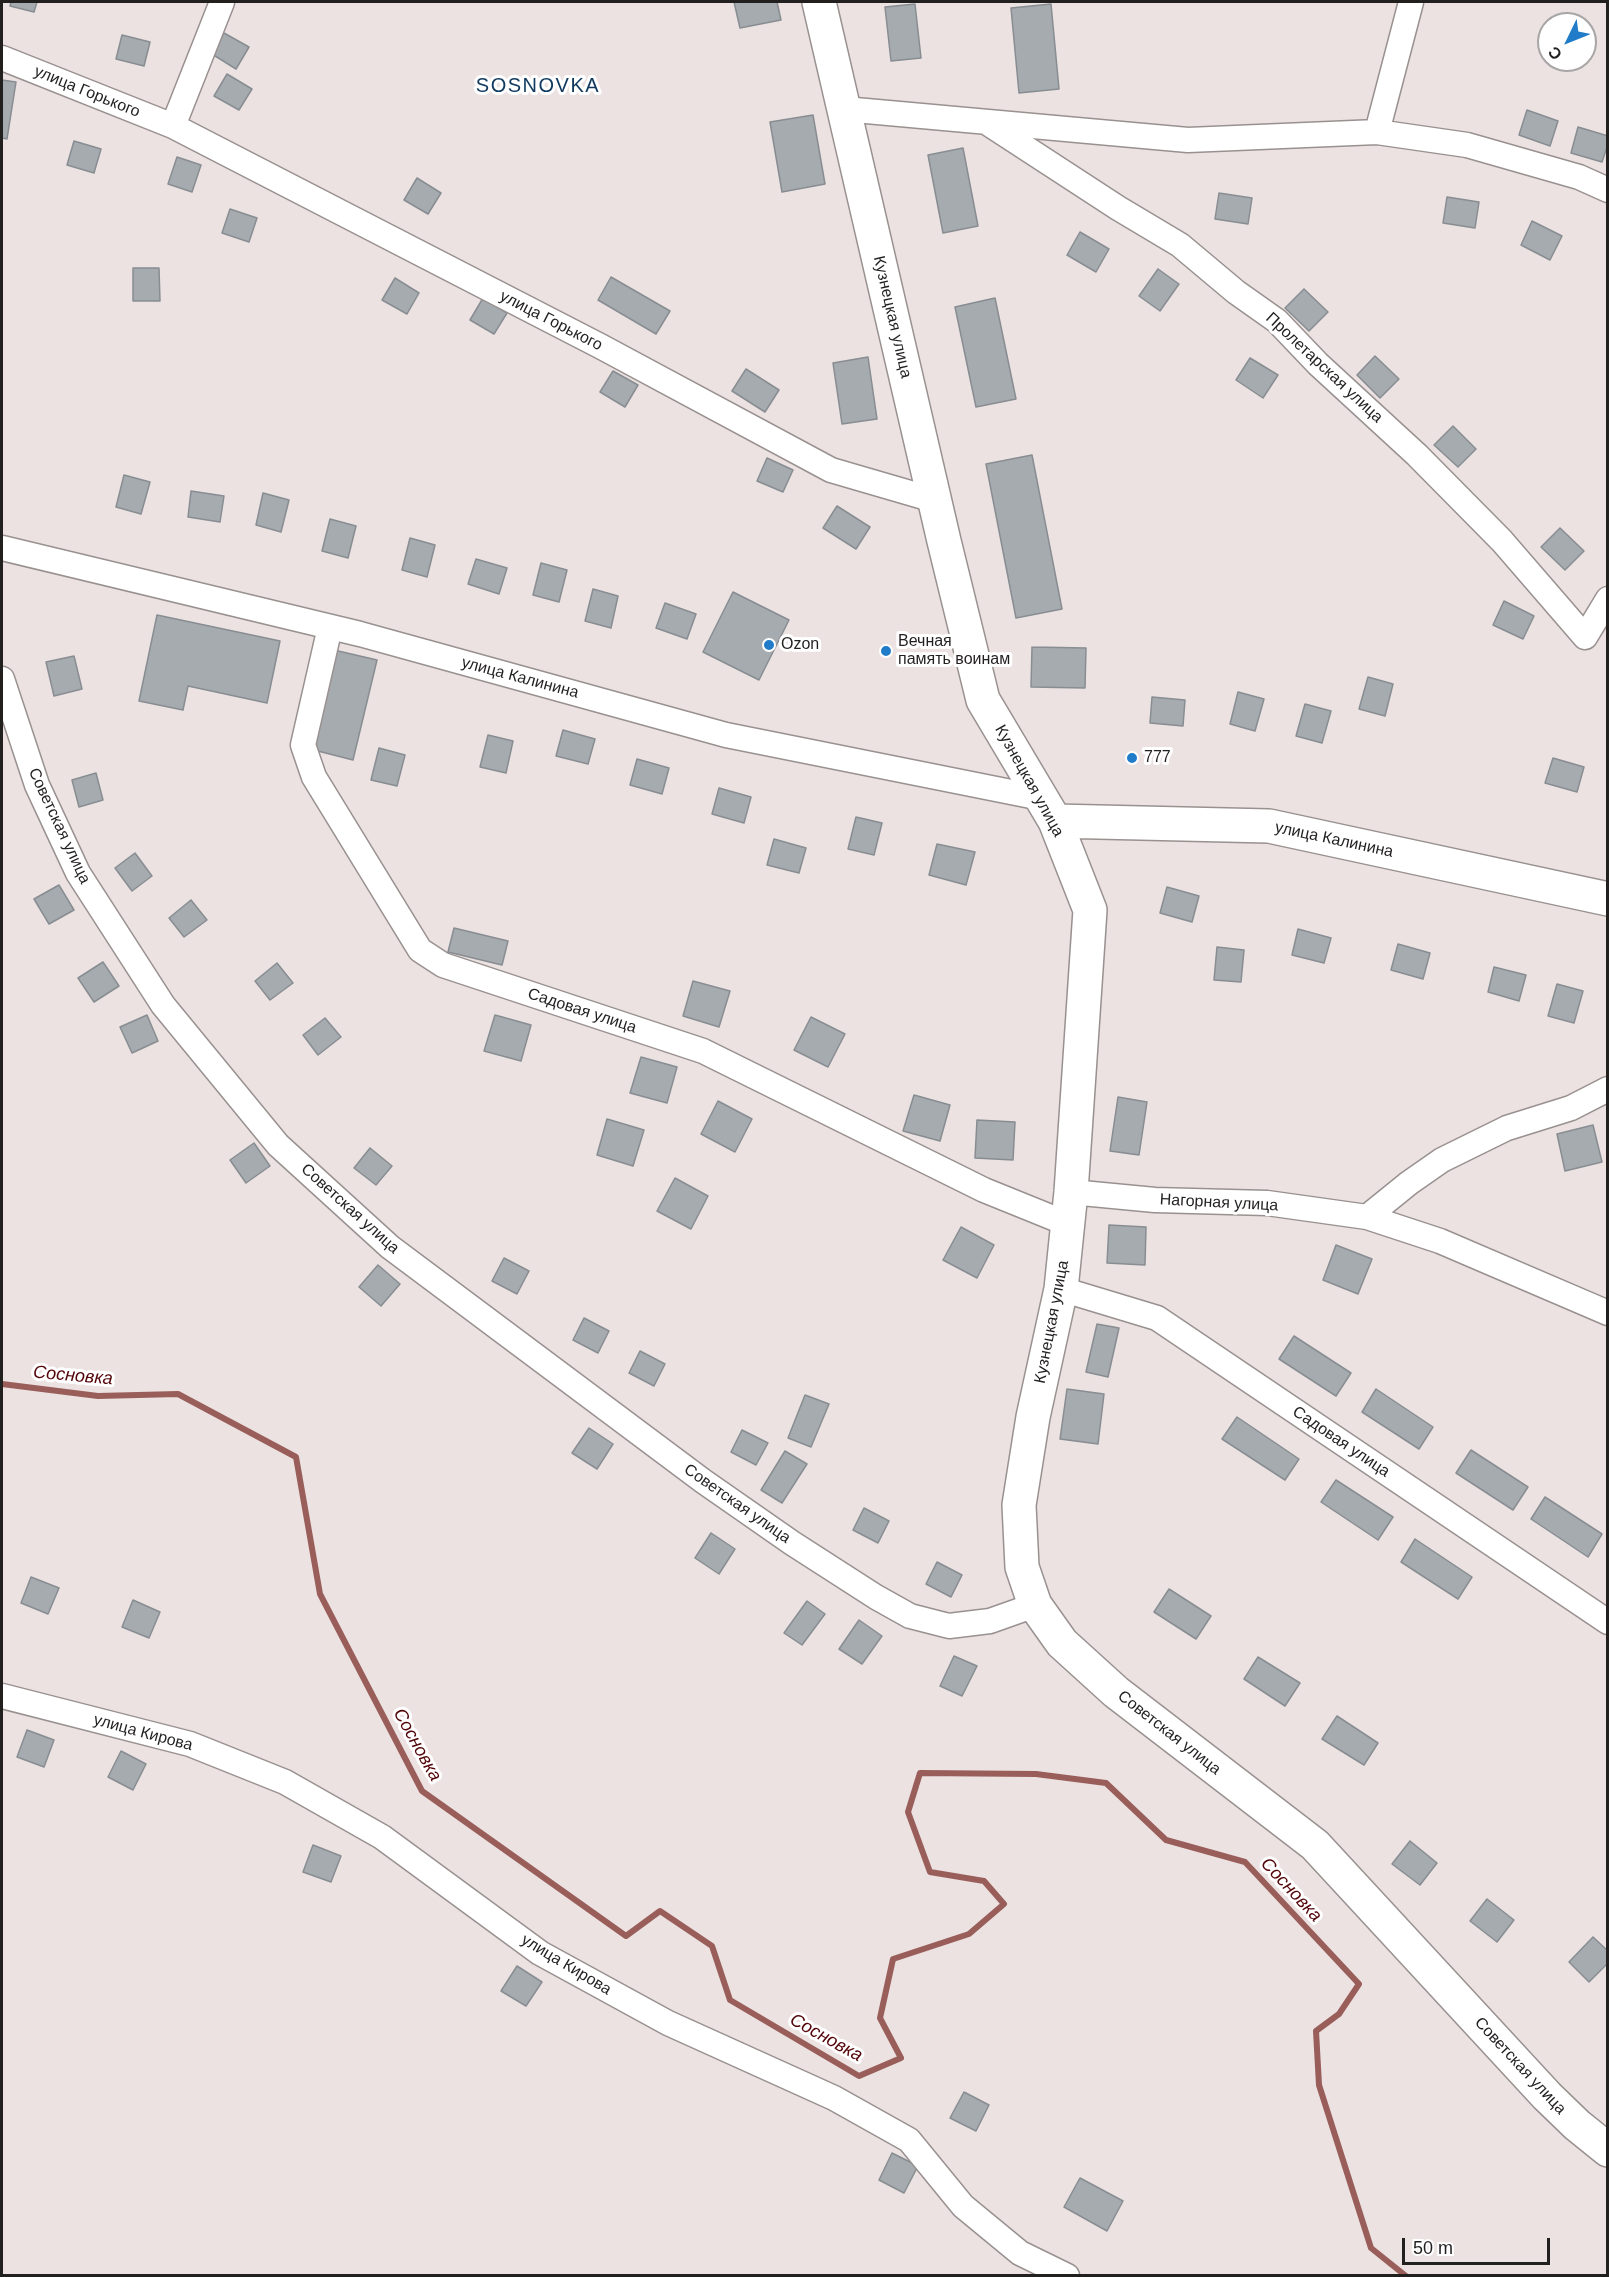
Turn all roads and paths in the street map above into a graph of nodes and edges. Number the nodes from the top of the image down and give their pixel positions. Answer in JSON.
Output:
{"nodes":[{"id":1,"x":222,"y":2,"type":"edge"},
{"id":2,"x":819,"y":2,"type":"edge"},
{"id":3,"x":1411,"y":2,"type":"edge"},
{"id":4,"x":2,"y":58,"type":"edge"},
{"id":5,"x":844,"y":109,"type":"junction"},
{"id":6,"x":986,"y":122,"type":"junction"},
{"id":7,"x":173,"y":126,"type":"junction"},
{"id":8,"x":1377,"y":132,"type":"junction"},
{"id":9,"x":1608,"y":190,"type":"edge"},
{"id":10,"x":934,"y":500,"type":"junction"},
{"id":11,"x":2,"y":548,"type":"edge"},
{"id":12,"x":1608,"y":599,"type":"edge"},
{"id":13,"x":330,"y":627,"type":"junction"},
{"id":14,"x":2,"y":679,"type":"edge"},
{"id":15,"x":1048,"y":810,"type":"junction"},
{"id":16,"x":1608,"y":899,"type":"edge"},
{"id":17,"x":1608,"y":1089,"type":"edge"},
{"id":18,"x":1071,"y":1191,"type":"junction"},
{"id":19,"x":1367,"y":1217,"type":"junction"},
{"id":20,"x":1068,"y":1224,"type":"junction"},
{"id":21,"x":1061,"y":1289,"type":"junction"},
{"id":22,"x":1608,"y":1313,"type":"edge"},
{"id":23,"x":1035,"y":1605,"type":"junction"},
{"id":24,"x":1608,"y":1622,"type":"edge"},
{"id":25,"x":2,"y":1696,"type":"edge"},
{"id":26,"x":1608,"y":2150,"type":"edge"},
{"id":27,"x":1067,"y":2276,"type":"edge"}],
"edges":[{"from":1,"to":7,"type":"street"},
{"from":2,"to":5,"type":"main road","name":"Кузнецкая улица"},
{"from":3,"to":8,"type":"street"},
{"from":4,"to":7,"type":"street","name":"улица Горького"},
{"from":5,"to":6,"type":"street","name":"Пролетарская улица"},
{"from":5,"to":10,"type":"main road","name":"Кузнецкая улица"},
{"from":6,"to":8,"type":"street","name":"Пролетарская улица"},
{"from":6,"to":12,"type":"street","name":"Пролетарская улица"},
{"from":7,"to":10,"type":"street","name":"улица Горького"},
{"from":8,"to":9,"type":"street","name":"Пролетарская улица"},
{"from":10,"to":15,"type":"main road","name":"Кузнецкая улица"},
{"from":11,"to":13,"type":"street","name":"улица Калинина"},
{"from":13,"to":15,"type":"street","name":"улица Калинина"},
{"from":13,"to":20,"type":"street","name":"Садовая улица"},
{"from":14,"to":23,"type":"street","name":"Советская улица"},
{"from":15,"to":16,"type":"main road","name":"улица Калинина"},
{"from":15,"to":18,"type":"main road","name":"Кузнецкая улица"},
{"from":17,"to":19,"type":"street"},
{"from":18,"to":19,"type":"street","name":"Нагорная улица"},
{"from":18,"to":20,"type":"main road","name":"Кузнецкая улица"},
{"from":19,"to":22,"type":"street","name":"Нагорная улица"},
{"from":20,"to":21,"type":"main road","name":"Кузнецкая улица"},
{"from":21,"to":23,"type":"main road","name":"Кузнецкая улица"},
{"from":21,"to":24,"type":"street","name":"Садовая улица"},
{"from":23,"to":26,"type":"main road","name":"Советская улица"},
{"from":25,"to":27,"type":"street","name":"улица Кирова"}]}
